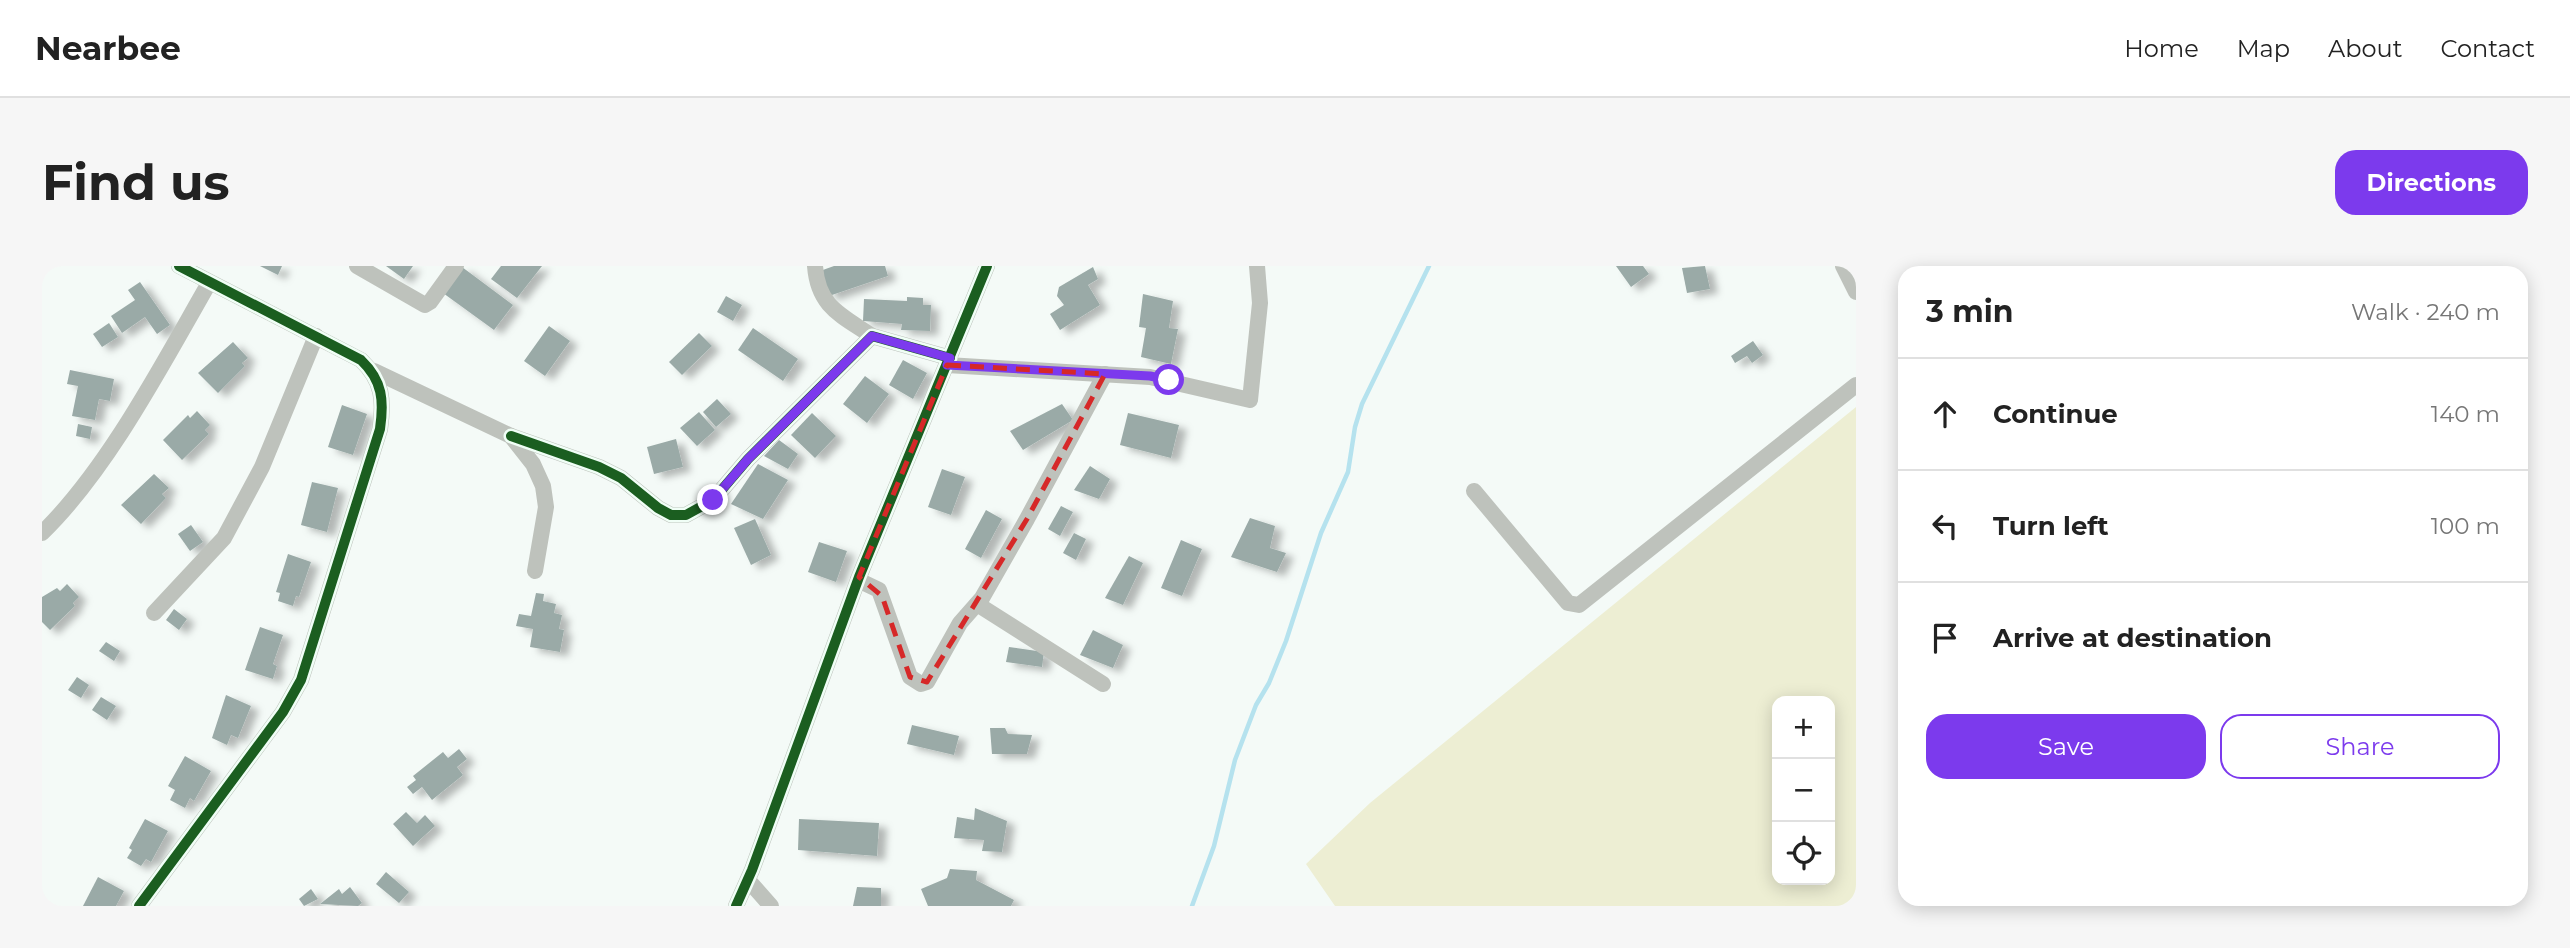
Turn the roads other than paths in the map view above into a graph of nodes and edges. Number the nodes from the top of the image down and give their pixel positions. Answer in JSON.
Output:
{"nodes":[{"id":1,"x":179,"y":266,"type":"edge"},
{"id":2,"x":357,"y":266,"type":"edge"},
{"id":3,"x":456,"y":266,"type":"edge"},
{"id":4,"x":815,"y":266,"type":"edge"},
{"id":5,"x":987,"y":266,"type":"edge"},
{"id":6,"x":1257,"y":266,"type":"edge"},
{"id":7,"x":1843,"y":266,"type":"edge"},
{"id":8,"x":209,"y":283,"type":"junction"},
{"id":9,"x":1856,"y":292,"type":"edge"},
{"id":10,"x":872,"y":336,"type":"junction"},
{"id":11,"x":316,"y":337,"type":"junction"},
{"id":12,"x":949,"y":362,"type":"junction"},
{"id":13,"x":374,"y":372,"type":"junction"},
{"id":14,"x":1105,"y":374,"type":"junction"},
{"id":15,"x":1856,"y":385,"type":"edge"},
{"id":16,"x":511,"y":436,"type":"junction"},
{"id":17,"x":1474,"y":491,"type":"dead end"},
{"id":18,"x":42,"y":533,"type":"edge"},
{"id":19,"x":535,"y":571,"type":"dead end"},
{"id":20,"x":858,"y":580,"type":"junction"},
{"id":21,"x":977,"y":604,"type":"junction"},
{"id":22,"x":154,"y":613,"type":"dead end"},
{"id":23,"x":1103,"y":684,"type":"dead end"},
{"id":24,"x":748,"y":880,"type":"junction"},
{"id":25,"x":139,"y":906,"type":"edge"},
{"id":26,"x":736,"y":906,"type":"edge"},
{"id":27,"x":771,"y":906,"type":"edge"}],
"edges":[{"from":1,"to":8,"type":"street"},
{"from":2,"to":3,"type":"street"},
{"from":4,"to":10,"type":"street"},
{"from":5,"to":12,"type":"street"},
{"from":6,"to":14,"type":"street"},
{"from":7,"to":9,"type":"street"},
{"from":8,"to":11,"type":"street"},
{"from":8,"to":18,"type":"street"},
{"from":10,"to":12,"type":"street"},
{"from":10,"to":16,"type":"street"},
{"from":11,"to":13,"type":"street"},
{"from":11,"to":22,"type":"street"},
{"from":12,"to":14,"type":"street"},
{"from":12,"to":20,"type":"street"},
{"from":13,"to":16,"type":"street"},
{"from":13,"to":25,"type":"street"},
{"from":14,"to":21,"type":"street"},
{"from":15,"to":17,"type":"street"},
{"from":16,"to":19,"type":"street"},
{"from":20,"to":21,"type":"street"},
{"from":20,"to":24,"type":"street"},
{"from":21,"to":23,"type":"street"},
{"from":24,"to":26,"type":"street"},
{"from":24,"to":27,"type":"street"}]}
